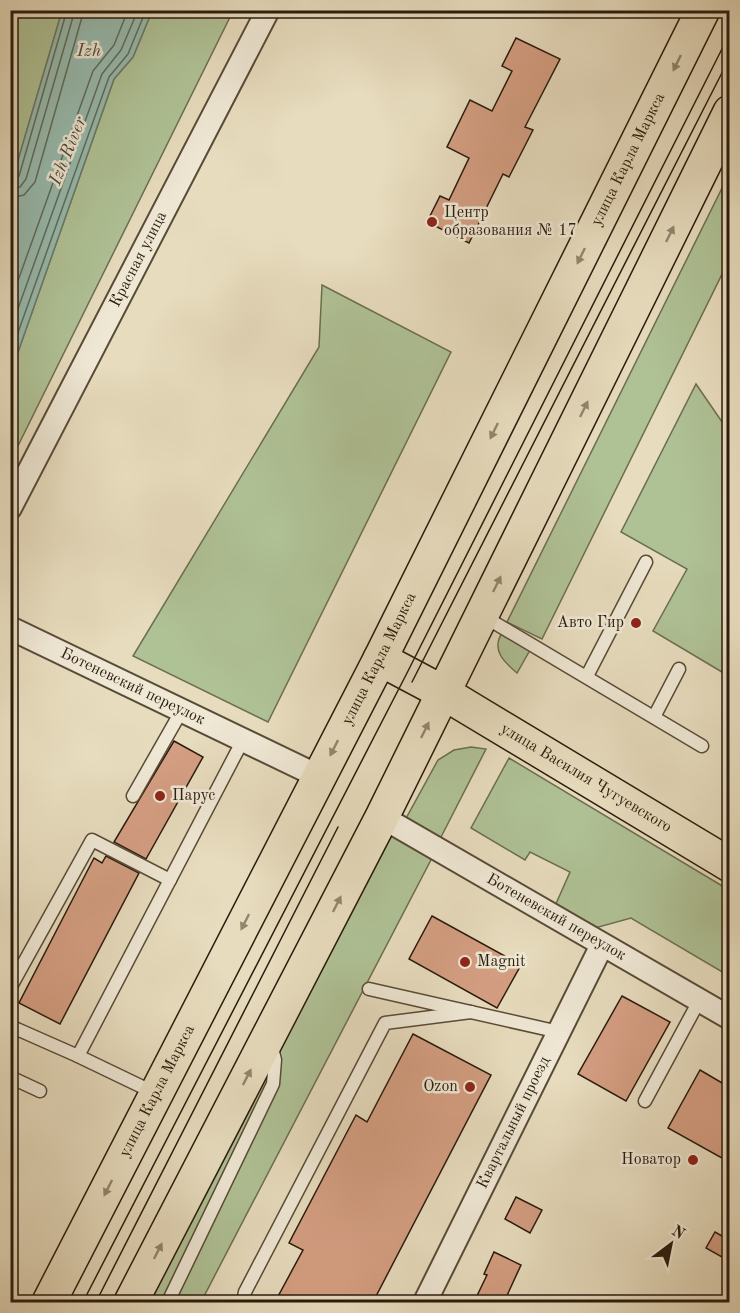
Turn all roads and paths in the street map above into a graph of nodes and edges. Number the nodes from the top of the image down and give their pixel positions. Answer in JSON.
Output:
{"nodes":[{"id":1,"x":268,"y":10,"type":"edge"},
{"id":2,"x":703,"y":10,"type":"edge"},
{"id":3,"x":729,"y":112,"type":"edge"},
{"id":4,"x":10,"y":508,"type":"edge"},
{"id":5,"x":646,"y":562,"type":"dead end"},
{"id":6,"x":482,"y":615,"type":"junction"},
{"id":7,"x":10,"y":628,"type":"edge"},
{"id":8,"x":380,"y":659,"type":"junction"},
{"id":9,"x":679,"y":669,"type":"dead end"},
{"id":10,"x":587,"y":676,"type":"junction"},
{"id":11,"x":444,"y":693,"type":"junction"},
{"id":12,"x":182,"y":710,"type":"junction"},
{"id":13,"x":654,"y":717,"type":"junction"},
{"id":14,"x":243,"y":740,"type":"junction"},
{"id":15,"x":702,"y":746,"type":"dead end"},
{"id":16,"x":320,"y":777,"type":"junction"},
{"id":17,"x":133,"y":796,"type":"dead end"},
{"id":18,"x":382,"y":817,"type":"junction"},
{"id":19,"x":729,"y":865,"type":"edge"},
{"id":20,"x":170,"y":880,"type":"junction"},
{"id":21,"x":602,"y":945,"type":"junction"},
{"id":22,"x":10,"y":988,"type":"edge"},
{"id":23,"x":369,"y":989,"type":"dead end"},
{"id":24,"x":699,"y":1001,"type":"junction"},
{"id":25,"x":471,"y":1012,"type":"junction"},
{"id":26,"x":729,"y":1018,"type":"edge"},
{"id":27,"x":10,"y":1026,"type":"edge"},
{"id":28,"x":559,"y":1032,"type":"junction"},
{"id":29,"x":269,"y":1036,"type":"junction"},
{"id":30,"x":78,"y":1056,"type":"junction"},
{"id":31,"x":10,"y":1077,"type":"edge"},
{"id":32,"x":40,"y":1091,"type":"dead end"},
{"id":33,"x":156,"y":1094,"type":"junction"},
{"id":34,"x":645,"y":1101,"type":"dead end"},
{"id":35,"x":49,"y":1302,"type":"edge"},
{"id":36,"x":131,"y":1302,"type":"edge"},
{"id":37,"x":168,"y":1302,"type":"edge"},
{"id":38,"x":243,"y":1302,"type":"edge"},
{"id":39,"x":425,"y":1302,"type":"edge"}],
"edges":[{"from":1,"to":4,"type":"street","name":"Красная улица"},
{"from":2,"to":8,"type":"main road","name":"улица Карла Маркса","one_way":true},
{"from":6,"to":3,"type":"main road","one_way":true},
{"from":5,"to":10,"type":"lane"},
{"from":6,"to":10,"type":"lane"},
{"from":6,"to":11,"type":"main road"},
{"from":7,"to":12,"type":"street","name":"Ботеневский переулок"},
{"from":8,"to":11,"type":"main road","name":"улица Василия Чугуевского"},
{"from":8,"to":16,"type":"main road","name":"улица Карла Маркса","one_way":true},
{"from":9,"to":13,"type":"lane"},
{"from":10,"to":13,"type":"lane"},
{"from":18,"to":11,"type":"main road","one_way":true},
{"from":11,"to":19,"type":"main road","name":"улица Василия Чугуевского"},
{"from":12,"to":14,"type":"street","name":"Ботеневский переулок"},
{"from":12,"to":17,"type":"lane"},
{"from":13,"to":15,"type":"lane"},
{"from":14,"to":16,"type":"street","name":"Ботеневский переулок"},
{"from":14,"to":20,"type":"lane"},
{"from":16,"to":33,"type":"main road","name":"улица Карла Маркса","one_way":true},
{"from":18,"to":21,"type":"street","name":"Ботеневский переулок"},
{"from":29,"to":18,"type":"main road","one_way":true},
{"from":20,"to":22,"type":"lane"},
{"from":20,"to":30,"type":"lane"},
{"from":21,"to":24,"type":"street","name":"Ботеневский переулок"},
{"from":21,"to":28,"type":"street","name":"Квартальный проезд"},
{"from":23,"to":25,"type":"lane"},
{"from":24,"to":26,"type":"street","name":"Ботеневский переулок"},
{"from":24,"to":34,"type":"lane"},
{"from":25,"to":28,"type":"lane"},
{"from":25,"to":38,"type":"lane"},
{"from":27,"to":30,"type":"lane"},
{"from":28,"to":39,"type":"street","name":"Квартальный проезд"},
{"from":36,"to":29,"type":"main road","one_way":true},
{"from":29,"to":37,"type":"lane"},
{"from":30,"to":33,"type":"lane"},
{"from":31,"to":32,"type":"lane"},
{"from":33,"to":35,"type":"main road","name":"улица Карла Маркса","one_way":true}]}
